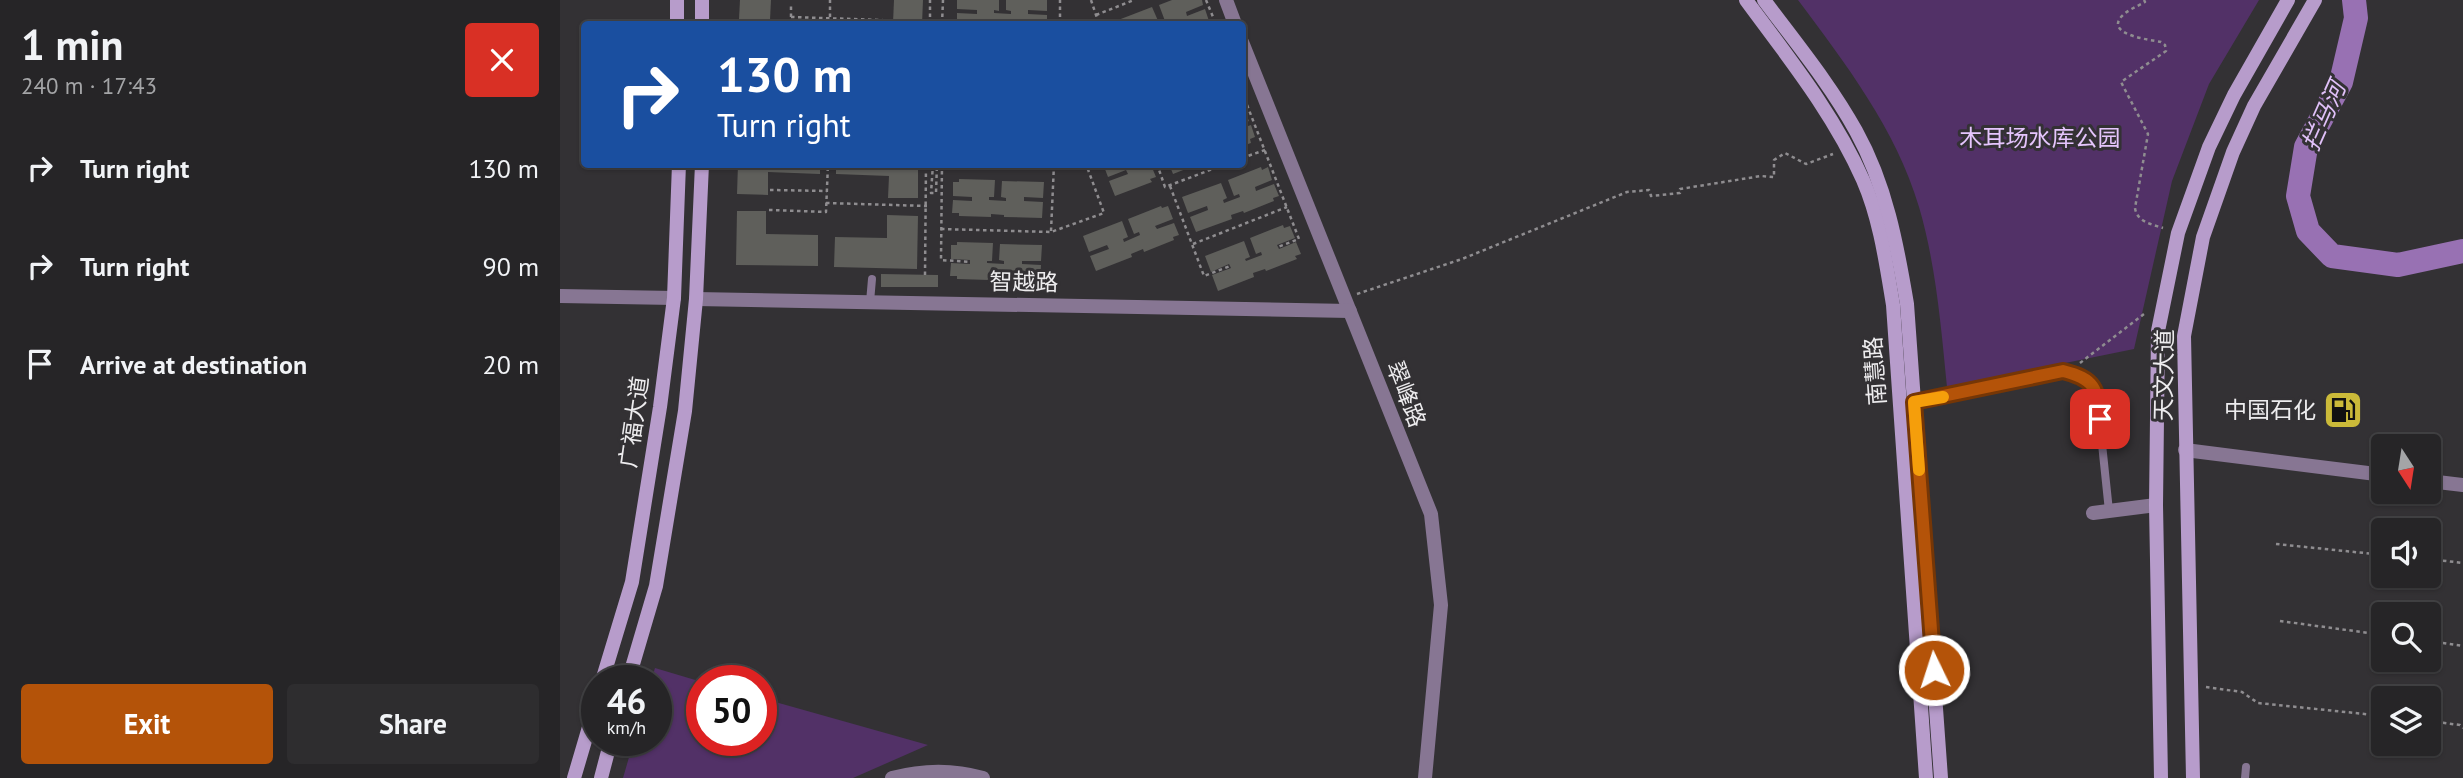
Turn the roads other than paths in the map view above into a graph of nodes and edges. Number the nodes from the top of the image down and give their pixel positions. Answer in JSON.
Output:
{"nodes":[{"id":1,"x":677,"y":0,"type":"edge"},
{"id":2,"x":702,"y":0,"type":"edge"},
{"id":3,"x":1226,"y":0,"type":"edge"},
{"id":4,"x":1746,"y":0,"type":"edge"},
{"id":5,"x":1764,"y":0,"type":"edge"},
{"id":6,"x":2288,"y":0,"type":"edge"},
{"id":7,"x":2315,"y":0,"type":"edge"},
{"id":8,"x":677,"y":21,"type":"edge"},
{"id":9,"x":702,"y":21,"type":"edge"},
{"id":10,"x":1234,"y":21,"type":"edge"},
{"id":11,"x":1246,"y":52,"type":"edge"},
{"id":12,"x":679,"y":168,"type":"edge"},
{"id":13,"x":702,"y":168,"type":"edge"},
{"id":14,"x":872,"y":279,"type":"dead end"},
{"id":15,"x":560,"y":296,"type":"edge"},
{"id":16,"x":674,"y":298,"type":"junction"},
{"id":17,"x":696,"y":299,"type":"junction"},
{"id":18,"x":870,"y":302,"type":"junction"},
{"id":19,"x":1348,"y":305,"type":"junction"},
{"id":20,"x":1914,"y":402,"type":"junction"},
{"id":21,"x":2185,"y":450,"type":"junction"},
{"id":22,"x":2371,"y":473,"type":"edge"},
{"id":23,"x":2441,"y":482,"type":"edge"},
{"id":24,"x":2463,"y":485,"type":"edge"},
{"id":25,"x":2156,"y":505,"type":"junction"},
{"id":26,"x":2109,"y":511,"type":"junction"},
{"id":27,"x":2093,"y":513,"type":"dead end"},
{"id":28,"x":607,"y":665,"type":"edge"},
{"id":29,"x":633,"y":665,"type":"edge"},
{"id":30,"x":581,"y":752,"type":"edge"},
{"id":31,"x":607,"y":756,"type":"edge"},
{"id":32,"x":2246,"y":767,"type":"dead end"},
{"id":33,"x":573,"y":778,"type":"edge"},
{"id":34,"x":601,"y":778,"type":"edge"},
{"id":35,"x":892,"y":778,"type":"edge"},
{"id":36,"x":983,"y":778,"type":"edge"},
{"id":37,"x":1425,"y":778,"type":"edge"},
{"id":38,"x":1926,"y":778,"type":"edge"},
{"id":39,"x":1941,"y":778,"type":"edge"},
{"id":40,"x":2161,"y":778,"type":"edge"},
{"id":41,"x":2193,"y":778,"type":"edge"},
{"id":42,"x":2245,"y":778,"type":"edge"}],
"edges":[{"from":1,"to":8,"type":"main road"},
{"from":2,"to":9,"type":"main road"},
{"from":3,"to":10,"type":"street"},
{"from":4,"to":38,"type":"main road","name":"南慧路"},
{"from":5,"to":20,"type":"main road","name":"南慧路"},
{"from":6,"to":25,"type":"main road","name":"天文大道"},
{"from":7,"to":21,"type":"main road","name":"天文大道"},
{"from":11,"to":19,"type":"street","name":"翠峰路"},
{"from":12,"to":16,"type":"main road","name":"广福大道"},
{"from":13,"to":17,"type":"main road","name":"广福大道"},
{"from":14,"to":18,"type":"lane"},
{"from":15,"to":16,"type":"street"},
{"from":16,"to":28,"type":"main road","name":"广福大道"},
{"from":17,"to":18,"type":"street","name":"智越路"},
{"from":17,"to":29,"type":"main road","name":"广福大道"},
{"from":18,"to":19,"type":"street","name":"智越路"},
{"from":19,"to":37,"type":"street","name":"翠峰路"},
{"from":20,"to":26,"type":"lane"},
{"from":20,"to":39,"type":"main road","name":"南慧路"},
{"from":21,"to":22,"type":"street"},
{"from":21,"to":41,"type":"main road","name":"天文大道"},
{"from":23,"to":24,"type":"street"},
{"from":25,"to":26,"type":"street"},
{"from":25,"to":40,"type":"main road","name":"天文大道"},
{"from":26,"to":27,"type":"street"},
{"from":30,"to":33,"type":"main road"},
{"from":31,"to":34,"type":"main road"},
{"from":32,"to":42,"type":"lane"},
{"from":35,"to":36,"type":"street"}]}
